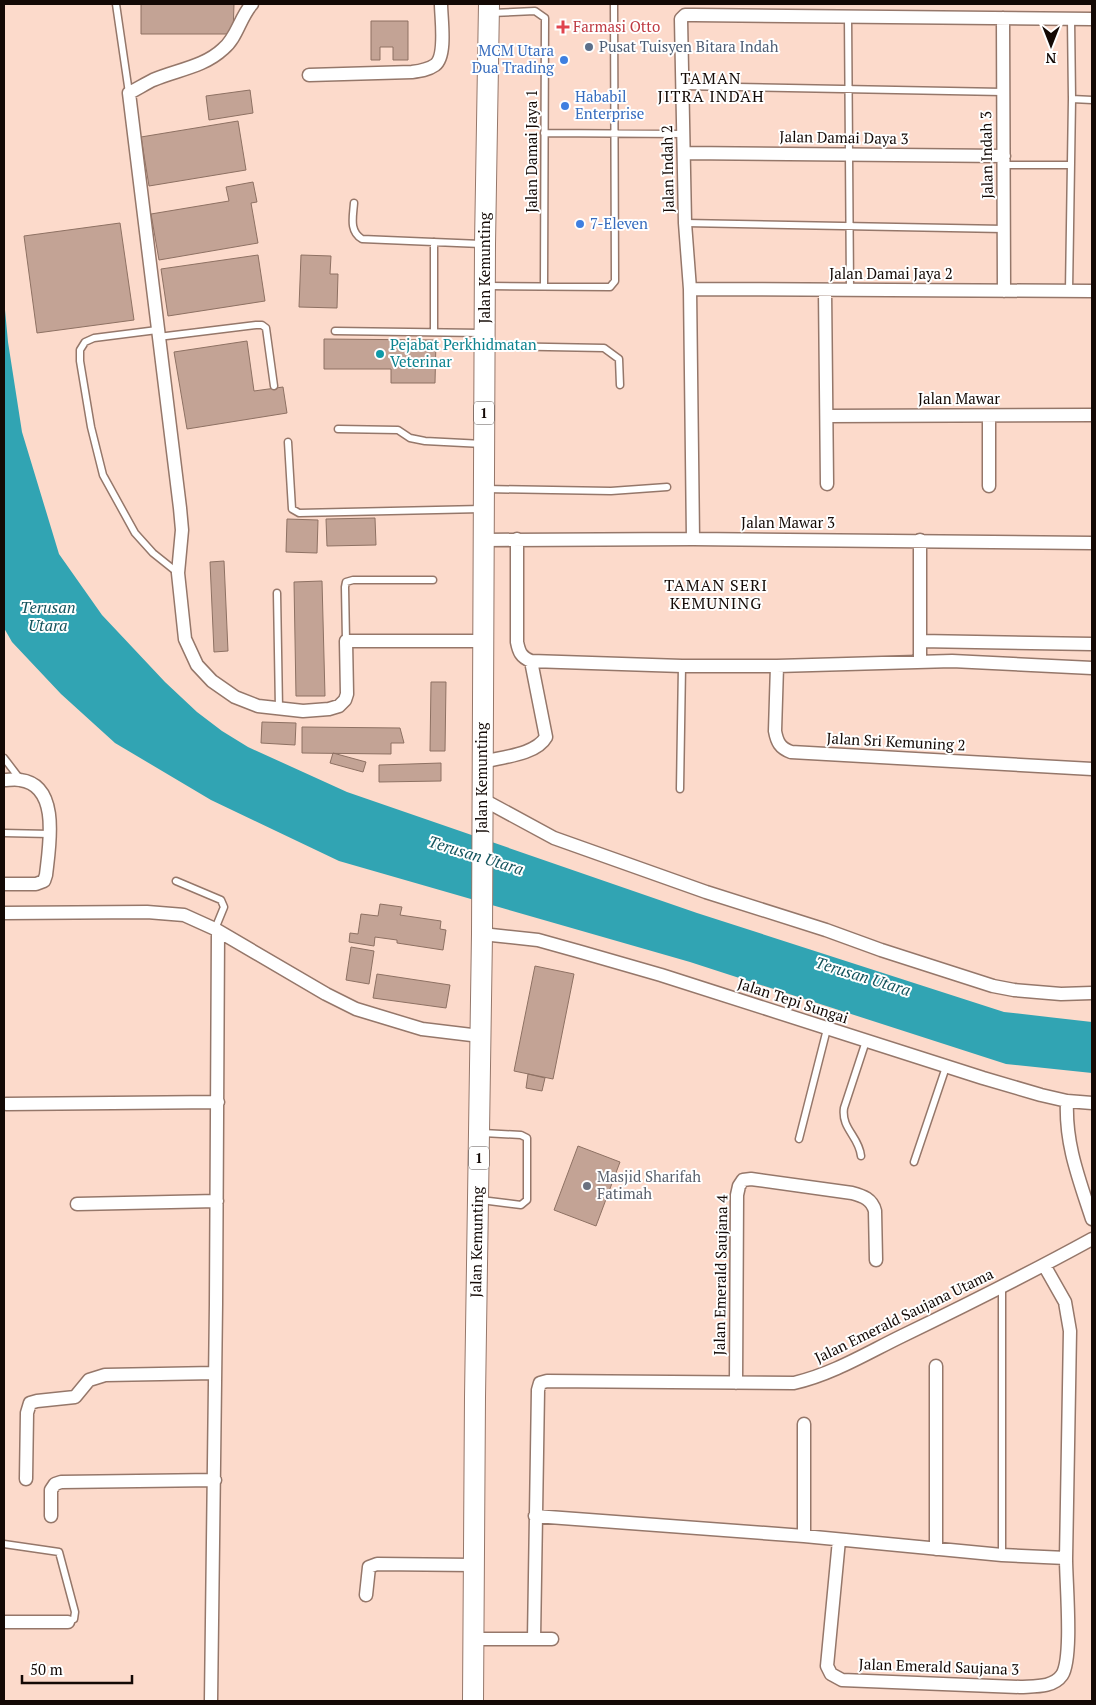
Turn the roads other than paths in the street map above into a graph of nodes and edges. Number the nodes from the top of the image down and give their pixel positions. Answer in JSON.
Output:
{"nodes":[{"id":1,"x":116,"y":4,"type":"edge"},
{"id":2,"x":252,"y":4,"type":"edge"},
{"id":3,"x":441,"y":4,"type":"edge"},
{"id":4,"x":614,"y":4,"type":"edge"},
{"id":5,"x":488,"y":8,"type":"edge"},
{"id":6,"x":848,"y":16,"type":"junction"},
{"id":7,"x":1003,"y":18,"type":"junction"},
{"id":8,"x":1071,"y":19,"type":"junction"},
{"id":9,"x":1092,"y":19,"type":"edge"},
{"id":10,"x":309,"y":75,"type":"dead end"},
{"id":11,"x":682,"y":86,"type":"junction"},
{"id":12,"x":848,"y":89,"type":"junction"},
{"id":13,"x":1003,"y":92,"type":"junction"},
{"id":14,"x":129,"y":93,"type":"junction"},
{"id":15,"x":1072,"y":99,"type":"junction"},
{"id":16,"x":1092,"y":100,"type":"edge"},
{"id":17,"x":544,"y":133,"type":"junction"},
{"id":18,"x":613,"y":133,"type":"junction"},
{"id":19,"x":683,"y":134,"type":"junction"},
{"id":20,"x":684,"y":153,"type":"junction"},
{"id":21,"x":849,"y":155,"type":"junction"},
{"id":22,"x":1004,"y":161,"type":"junction"},
{"id":23,"x":1070,"y":165,"type":"junction"},
{"id":24,"x":354,"y":203,"type":"dead end"},
{"id":25,"x":685,"y":223,"type":"junction"},
{"id":26,"x":850,"y":226,"type":"junction"},
{"id":27,"x":1004,"y":229,"type":"junction"},
{"id":28,"x":434,"y":242,"type":"junction"},
{"id":29,"x":485,"y":244,"type":"junction"},
{"id":30,"x":544,"y":285,"type":"junction"},
{"id":31,"x":485,"y":286,"type":"junction"},
{"id":32,"x":690,"y":289,"type":"junction"},
{"id":33,"x":825,"y":290,"type":"junction"},
{"id":34,"x":850,"y":290,"type":"junction"},
{"id":35,"x":1004,"y":290,"type":"junction"},
{"id":36,"x":1069,"y":291,"type":"junction"},
{"id":37,"x":1092,"y":291,"type":"edge"},
{"id":38,"x":335,"y":331,"type":"dead end"},
{"id":39,"x":434,"y":332,"type":"junction"},
{"id":40,"x":158,"y":333,"type":"junction"},
{"id":41,"x":484,"y":339,"type":"junction"},
{"id":42,"x":620,"y":385,"type":"dead end"},
{"id":43,"x":274,"y":386,"type":"dead end"},
{"id":44,"x":1092,"y":415,"type":"edge"},
{"id":45,"x":827,"y":416,"type":"junction"},
{"id":46,"x":989,"y":416,"type":"junction"},
{"id":47,"x":338,"y":429,"type":"dead end"},
{"id":48,"x":288,"y":442,"type":"dead end"},
{"id":49,"x":484,"y":444,"type":"junction"},
{"id":50,"x":827,"y":484,"type":"dead end"},
{"id":51,"x":989,"y":486,"type":"dead end"},
{"id":52,"x":667,"y":487,"type":"dead end"},
{"id":53,"x":484,"y":489,"type":"junction"},
{"id":54,"x":484,"y":509,"type":"junction"},
{"id":55,"x":693,"y":539,"type":"junction"},
{"id":56,"x":483,"y":540,"type":"junction"},
{"id":57,"x":517,"y":540,"type":"junction"},
{"id":58,"x":920,"y":540,"type":"junction"},
{"id":59,"x":1092,"y":543,"type":"edge"},
{"id":60,"x":178,"y":573,"type":"junction"},
{"id":61,"x":432,"y":580,"type":"dead end"},
{"id":62,"x":277,"y":593,"type":"dead end"},
{"id":63,"x":483,"y":641,"type":"junction"},
{"id":64,"x":920,"y":641,"type":"junction"},
{"id":65,"x":346,"y":642,"type":"junction"},
{"id":66,"x":1092,"y":644,"type":"edge"},
{"id":67,"x":531,"y":661,"type":"junction"},
{"id":68,"x":920,"y":661,"type":"junction"},
{"id":69,"x":682,"y":666,"type":"junction"},
{"id":70,"x":777,"y":666,"type":"junction"},
{"id":71,"x":1092,"y":668,"type":"edge"},
{"id":72,"x":279,"y":709,"type":"junction"},
{"id":73,"x":4,"y":758,"type":"edge"},
{"id":74,"x":482,"y":762,"type":"junction"},
{"id":75,"x":1092,"y":768,"type":"edge"},
{"id":76,"x":4,"y":780,"type":"edge"},
{"id":77,"x":21,"y":780,"type":"junction"},
{"id":78,"x":680,"y":789,"type":"dead end"},
{"id":79,"x":482,"y":799,"type":"junction"},
{"id":80,"x":4,"y":834,"type":"edge"},
{"id":81,"x":50,"y":834,"type":"junction"},
{"id":82,"x":176,"y":881,"type":"dead end"},
{"id":83,"x":4,"y":884,"type":"edge"},
{"id":84,"x":4,"y":914,"type":"edge"},
{"id":85,"x":482,"y":926,"type":"junction"},
{"id":86,"x":217,"y":930,"type":"junction"},
{"id":87,"x":1092,"y":993,"type":"edge"},
{"id":88,"x":827,"y":1029,"type":"junction"},
{"id":89,"x":480,"y":1036,"type":"junction"},
{"id":90,"x":866,"y":1041,"type":"junction"},
{"id":91,"x":946,"y":1067,"type":"junction"},
{"id":92,"x":1068,"y":1101,"type":"junction"},
{"id":93,"x":218,"y":1102,"type":"junction"},
{"id":94,"x":1092,"y":1103,"type":"edge"},
{"id":95,"x":6,"y":1104,"type":"dead end"},
{"id":96,"x":479,"y":1132,"type":"junction"},
{"id":97,"x":799,"y":1139,"type":"dead end"},
{"id":98,"x":861,"y":1156,"type":"dead end"},
{"id":99,"x":914,"y":1162,"type":"dead end"},
{"id":100,"x":478,"y":1199,"type":"junction"},
{"id":101,"x":217,"y":1201,"type":"junction"},
{"id":102,"x":78,"y":1204,"type":"dead end"},
{"id":103,"x":1092,"y":1219,"type":"edge"},
{"id":104,"x":1092,"y":1239,"type":"edge"},
{"id":105,"x":876,"y":1260,"type":"dead end"},
{"id":106,"x":1044,"y":1265,"type":"junction"},
{"id":107,"x":1002,"y":1288,"type":"junction"},
{"id":108,"x":936,"y":1366,"type":"dead end"},
{"id":109,"x":215,"y":1373,"type":"junction"},
{"id":110,"x":736,"y":1383,"type":"junction"},
{"id":111,"x":804,"y":1424,"type":"dead end"},
{"id":112,"x":26,"y":1479,"type":"dead end"},
{"id":113,"x":214,"y":1480,"type":"junction"},
{"id":114,"x":51,"y":1516,"type":"dead end"},
{"id":115,"x":535,"y":1516,"type":"junction"},
{"id":116,"x":804,"y":1536,"type":"junction"},
{"id":117,"x":839,"y":1540,"type":"junction"},
{"id":118,"x":4,"y":1544,"type":"edge"},
{"id":119,"x":936,"y":1549,"type":"junction"},
{"id":120,"x":1002,"y":1555,"type":"junction"},
{"id":121,"x":1066,"y":1558,"type":"junction"},
{"id":122,"x":473,"y":1565,"type":"junction"},
{"id":123,"x":366,"y":1595,"type":"dead end"},
{"id":124,"x":4,"y":1622,"type":"edge"},
{"id":125,"x":68,"y":1622,"type":"joint"},
{"id":126,"x":473,"y":1639,"type":"junction"},
{"id":127,"x":534,"y":1639,"type":"junction"},
{"id":128,"x":552,"y":1639,"type":"dead end"},
{"id":129,"x":211,"y":1701,"type":"edge"},
{"id":130,"x":473,"y":1701,"type":"edge"}],
"edges":[{"from":1,"to":14,"type":"lane"},
{"from":2,"to":14,"type":"street"},
{"from":3,"to":10,"type":"street"},
{"from":4,"to":18,"type":"lane"},
{"from":5,"to":17,"type":"lane","name":"Jalan Damai Jaya 1"},
{"from":5,"to":29,"type":"main road","name":"Jalan Kemunting","number":"1"},
{"from":6,"to":7,"type":"street"},
{"from":6,"to":11,"type":"street","name":"Jalan Indah 2"},
{"from":6,"to":12,"type":"lane"},
{"from":7,"to":8,"type":"street"},
{"from":7,"to":13,"type":"street","name":"Jalan Indah 3"},
{"from":8,"to":9,"type":"street"},
{"from":8,"to":15,"type":"lane"},
{"from":11,"to":12,"type":"lane"},
{"from":11,"to":19,"type":"street","name":"Jalan Indah 2"},
{"from":12,"to":13,"type":"lane"},
{"from":12,"to":21,"type":"lane"},
{"from":13,"to":22,"type":"street","name":"Jalan Indah 3"},
{"from":14,"to":40,"type":"street"},
{"from":15,"to":16,"type":"lane"},
{"from":15,"to":23,"type":"lane"},
{"from":17,"to":18,"type":"lane"},
{"from":17,"to":30,"type":"lane","name":"Jalan Damai Jaya 1"},
{"from":18,"to":19,"type":"lane"},
{"from":18,"to":30,"type":"lane"},
{"from":19,"to":20,"type":"street","name":"Jalan Indah 2"},
{"from":20,"to":21,"type":"street","name":"Jalan Damai Daya 3"},
{"from":20,"to":25,"type":"street","name":"Jalan Indah 2"},
{"from":21,"to":22,"type":"street","name":"Jalan Damai Daya 3"},
{"from":21,"to":26,"type":"lane"},
{"from":22,"to":23,"type":"lane"},
{"from":22,"to":27,"type":"street","name":"Jalan Indah 3"},
{"from":23,"to":36,"type":"lane"},
{"from":24,"to":28,"type":"lane"},
{"from":25,"to":26,"type":"lane"},
{"from":25,"to":32,"type":"street","name":"Jalan Indah 2"},
{"from":26,"to":27,"type":"lane"},
{"from":26,"to":34,"type":"lane"},
{"from":27,"to":35,"type":"street","name":"Jalan Indah 3"},
{"from":28,"to":29,"type":"lane"},
{"from":28,"to":39,"type":"lane"},
{"from":29,"to":31,"type":"main road","name":"Jalan Kemunting","number":"1"},
{"from":30,"to":31,"type":"lane"},
{"from":31,"to":41,"type":"main road","name":"Jalan Kemunting","number":"1"},
{"from":32,"to":33,"type":"street","name":"Jalan Damai Jaya 2"},
{"from":32,"to":55,"type":"street","name":"Jalan Indah 2"},
{"from":33,"to":34,"type":"street","name":"Jalan Damai Jaya 2"},
{"from":33,"to":45,"type":"street"},
{"from":34,"to":35,"type":"street","name":"Jalan Damai Jaya 2"},
{"from":35,"to":36,"type":"street","name":"Jalan Damai Jaya 2"},
{"from":36,"to":37,"type":"street","name":"Jalan Damai Jaya 2"},
{"from":38,"to":39,"type":"lane"},
{"from":39,"to":41,"type":"lane"},
{"from":40,"to":43,"type":"lane"},
{"from":40,"to":60,"type":"street"},
{"from":40,"to":60,"type":"lane"},
{"from":41,"to":42,"type":"lane"},
{"from":41,"to":49,"type":"main road","name":"Jalan Kemunting","number":"1"},
{"from":44,"to":46,"type":"street","name":"Jalan Mawar"},
{"from":45,"to":46,"type":"street","name":"Jalan Mawar"},
{"from":45,"to":50,"type":"street"},
{"from":46,"to":51,"type":"street"},
{"from":47,"to":49,"type":"lane"},
{"from":48,"to":54,"type":"lane"},
{"from":49,"to":53,"type":"main road","name":"Jalan Kemunting","number":"1"},
{"from":52,"to":53,"type":"lane"},
{"from":53,"to":54,"type":"main road","name":"Jalan Kemunting","number":"1"},
{"from":54,"to":56,"type":"main road","name":"Jalan Kemunting","number":"1"},
{"from":55,"to":57,"type":"street","name":"Jalan Mawar 3"},
{"from":55,"to":58,"type":"street","name":"Jalan Mawar 3"},
{"from":56,"to":57,"type":"street","name":"Jalan Mawar 3"},
{"from":56,"to":63,"type":"main road","name":"Jalan Kemunting","number":"1"},
{"from":57,"to":67,"type":"street"},
{"from":58,"to":59,"type":"street","name":"Jalan Mawar 3"},
{"from":58,"to":64,"type":"street"},
{"from":60,"to":72,"type":"street"},
{"from":61,"to":65,"type":"lane"},
{"from":62,"to":72,"type":"lane"},
{"from":63,"to":65,"type":"street"},
{"from":63,"to":74,"type":"main road","name":"Jalan Kemunting","number":"1"},
{"from":64,"to":66,"type":"street"},
{"from":64,"to":68,"type":"street"},
{"from":65,"to":72,"type":"street"},
{"from":67,"to":69,"type":"street"},
{"from":67,"to":74,"type":"street"},
{"from":68,"to":70,"type":"street"},
{"from":68,"to":71,"type":"street"},
{"from":69,"to":70,"type":"street"},
{"from":69,"to":78,"type":"lane"},
{"from":70,"to":75,"type":"street","name":"Jalan Sri Kemuning 2"},
{"from":73,"to":77,"type":"lane"},
{"from":74,"to":79,"type":"main road","name":"Jalan Kemunting","number":"1"},
{"from":76,"to":77,"type":"street"},
{"from":77,"to":81,"type":"street"},
{"from":79,"to":85,"type":"main road","name":"Jalan Kemunting","number":"1"},
{"from":79,"to":87,"type":"street"},
{"from":80,"to":81,"type":"lane"},
{"from":81,"to":83,"type":"street"},
{"from":82,"to":86,"type":"lane"},
{"from":84,"to":86,"type":"street"},
{"from":85,"to":88,"type":"street","name":"Jalan Tepi Sungai"},
{"from":85,"to":89,"type":"main road","name":"Jalan Kemunting","number":"1"},
{"from":86,"to":89,"type":"street"},
{"from":86,"to":93,"type":"street"},
{"from":88,"to":90,"type":"street","name":"Jalan Tepi Sungai"},
{"from":88,"to":97,"type":"lane"},
{"from":89,"to":96,"type":"main road","name":"Jalan Kemunting","number":"1"},
{"from":90,"to":91,"type":"street","name":"Jalan Tepi Sungai"},
{"from":90,"to":98,"type":"lane"},
{"from":91,"to":92,"type":"street","name":"Jalan Tepi Sungai"},
{"from":91,"to":99,"type":"lane"},
{"from":92,"to":94,"type":"street","name":"Jalan Tepi Sungai"},
{"from":92,"to":103,"type":"street"},
{"from":93,"to":95,"type":"street"},
{"from":93,"to":101,"type":"street"},
{"from":96,"to":100,"type":"main road","name":"Jalan Kemunting","number":"1"},
{"from":96,"to":100,"type":"lane"},
{"from":100,"to":122,"type":"main road","name":"Jalan Kemunting","number":"1"},
{"from":101,"to":102,"type":"street"},
{"from":101,"to":109,"type":"street"},
{"from":104,"to":106,"type":"street","name":"Jalan Emerald Saujana Utama"},
{"from":105,"to":110,"type":"street","name":"Jalan Emerald Saujana 4"},
{"from":106,"to":107,"type":"street","name":"Jalan Emerald Saujana Utama"},
{"from":106,"to":121,"type":"street","name":"Jalan Emerald Saujana 3"},
{"from":107,"to":110,"type":"street","name":"Jalan Emerald Saujana Utama"},
{"from":107,"to":120,"type":"lane"},
{"from":108,"to":119,"type":"street"},
{"from":109,"to":112,"type":"street"},
{"from":109,"to":113,"type":"street"},
{"from":110,"to":115,"type":"street","name":"Jalan Emerald Saujana Utama"},
{"from":111,"to":116,"type":"street"},
{"from":113,"to":114,"type":"street"},
{"from":113,"to":129,"type":"street"},
{"from":115,"to":116,"type":"street"},
{"from":115,"to":127,"type":"street"},
{"from":116,"to":117,"type":"street"},
{"from":117,"to":119,"type":"street"},
{"from":117,"to":121,"type":"street","name":"Jalan Emerald Saujana 3"},
{"from":118,"to":125,"type":"lane"},
{"from":119,"to":120,"type":"street"},
{"from":120,"to":121,"type":"street"},
{"from":122,"to":123,"type":"street"},
{"from":122,"to":126,"type":"main road","name":"Jalan Kemunting","number":"1"},
{"from":124,"to":125,"type":"street"},
{"from":126,"to":127,"type":"street"},
{"from":126,"to":130,"type":"main road","name":"Jalan Kemunting","number":"1"},
{"from":127,"to":128,"type":"street"}]}
